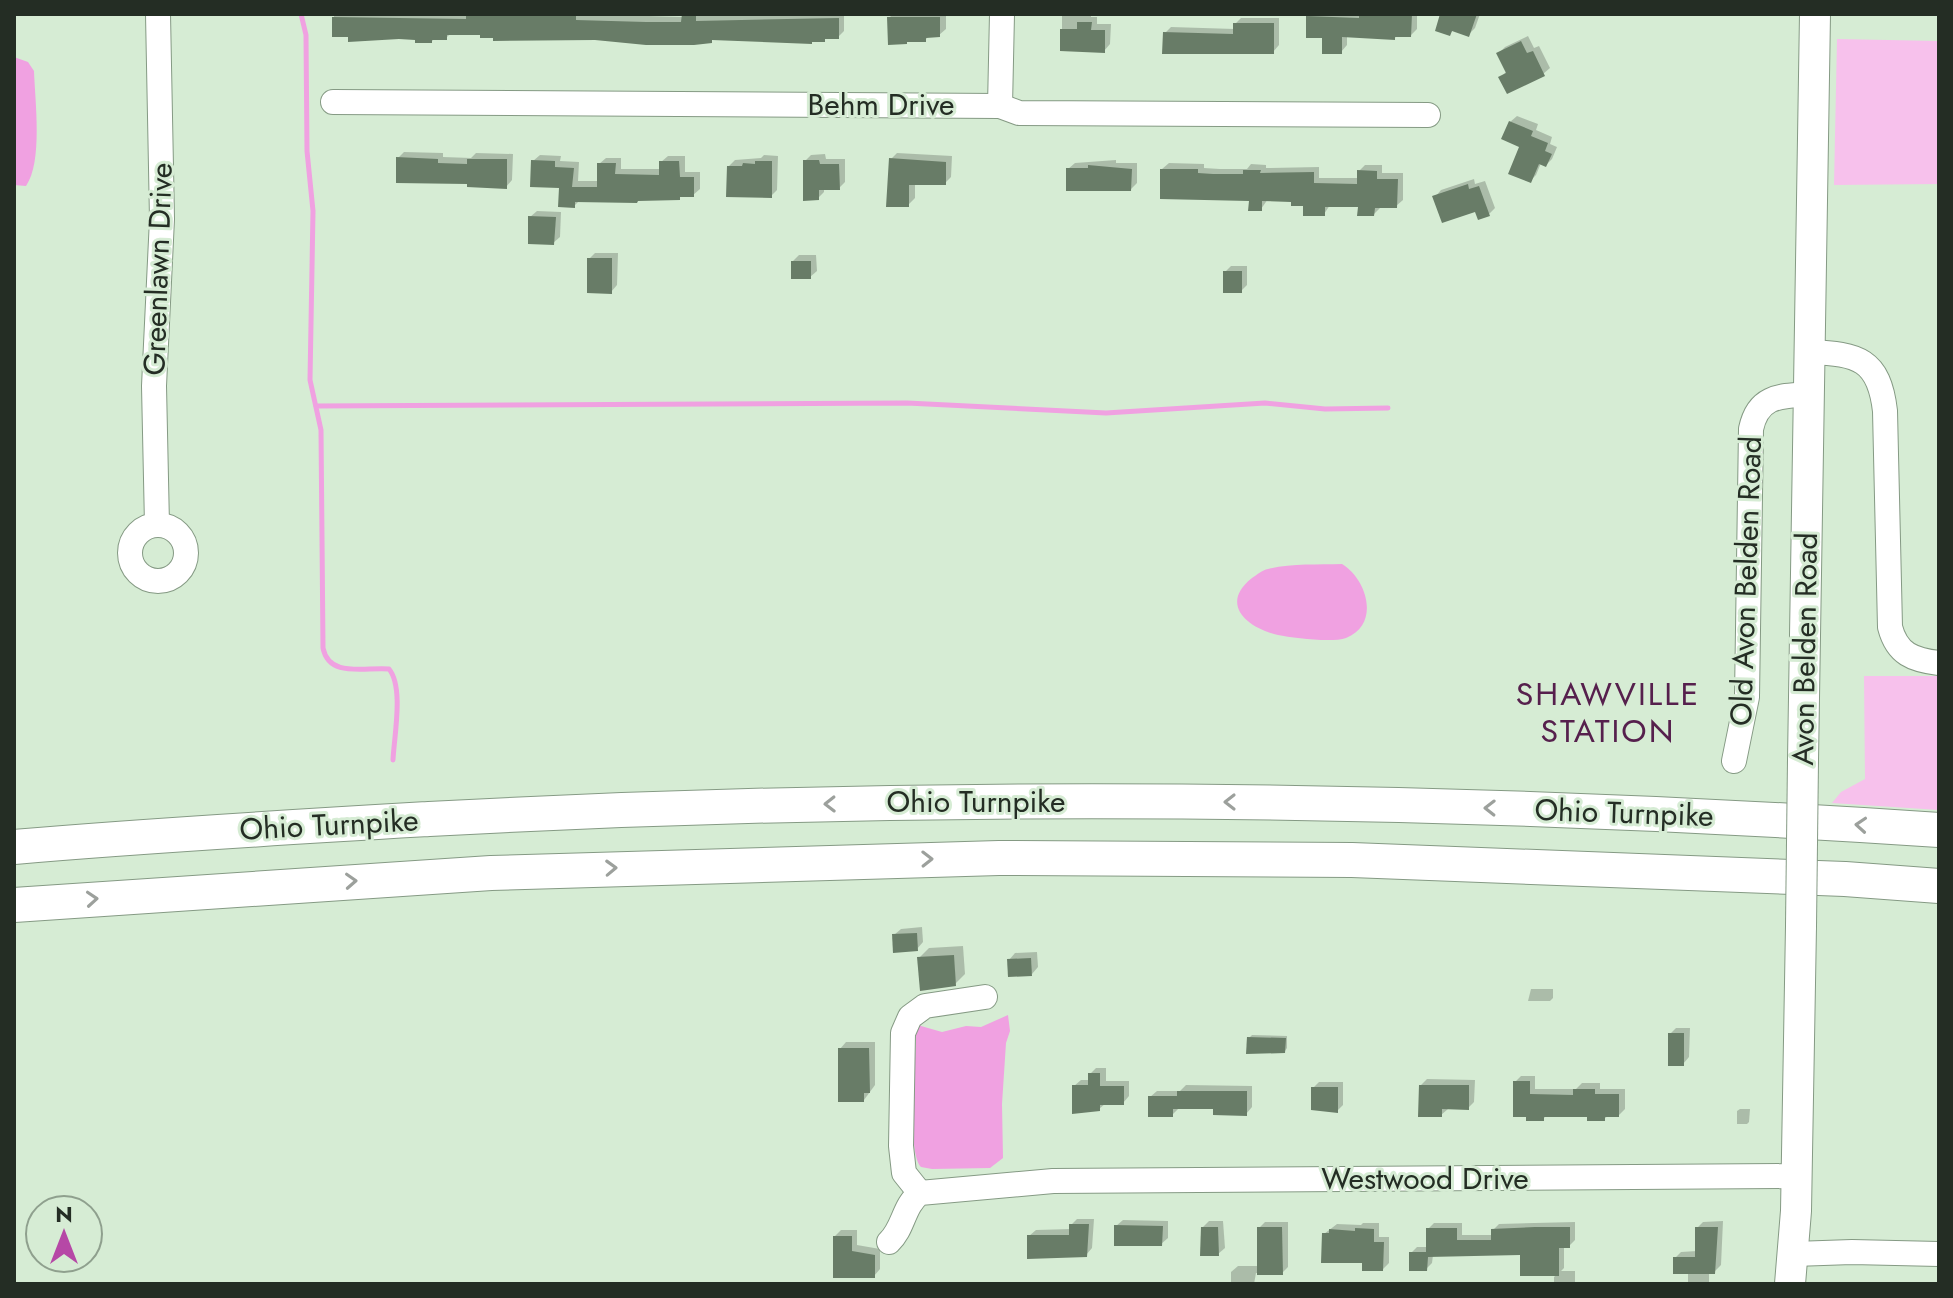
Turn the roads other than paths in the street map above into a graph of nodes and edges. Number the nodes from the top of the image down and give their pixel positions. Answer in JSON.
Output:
{"nodes":[{"id":1,"x":158,"y":14,"type":"edge"},
{"id":2,"x":1002,"y":14,"type":"edge"},
{"id":3,"x":1815,"y":14,"type":"edge"},
{"id":4,"x":333,"y":102,"type":"dead end"},
{"id":5,"x":1000,"y":106,"type":"junction"},
{"id":6,"x":1428,"y":115,"type":"dead end"},
{"id":7,"x":1810,"y":352,"type":"junction"},
{"id":8,"x":1809,"y":394,"type":"junction"},
{"id":9,"x":157,"y":525,"type":"dead end"},
{"id":10,"x":1939,"y":663,"type":"edge"},
{"id":11,"x":1734,"y":761,"type":"dead end"},
{"id":12,"x":1939,"y":830,"type":"edge"},
{"id":13,"x":14,"y":847,"type":"edge"},
{"id":14,"x":1939,"y":886,"type":"edge"},
{"id":15,"x":14,"y":905,"type":"edge"},
{"id":16,"x":985,"y":997,"type":"dead end"},
{"id":17,"x":1797,"y":1176,"type":"junction"},
{"id":18,"x":920,"y":1193,"type":"junction"},
{"id":19,"x":889,"y":1242,"type":"dead end"},
{"id":20,"x":1794,"y":1254,"type":"junction"},
{"id":21,"x":1939,"y":1254,"type":"edge"},
{"id":22,"x":1790,"y":1284,"type":"edge"}],
"edges":[{"from":1,"to":9,"type":"street","name":"Greenlawn Drive"},
{"from":2,"to":5,"type":"street"},
{"from":3,"to":7,"type":"main road","name":"Avon Belden Road"},
{"from":4,"to":5,"type":"street","name":"Behm Drive"},
{"from":5,"to":6,"type":"street","name":"Behm Drive"},
{"from":7,"to":8,"type":"main road","name":"Avon Belden Road"},
{"from":7,"to":10,"type":"street"},
{"from":8,"to":11,"type":"street","name":"Old Avon Belden Road"},
{"from":8,"to":17,"type":"main road","name":"Avon Belden Road","bridge":true},
{"from":12,"to":13,"type":"highway","name":"Ohio Turnpike","one_way":true},
{"from":15,"to":14,"type":"highway","name":"Ohio Turnpike","one_way":true},
{"from":16,"to":18,"type":"street"},
{"from":17,"to":18,"type":"street","name":"Westwood Drive"},
{"from":17,"to":20,"type":"main road","name":"Avon Belden Road"},
{"from":18,"to":19,"type":"street"},
{"from":20,"to":21,"type":"street"},
{"from":20,"to":22,"type":"main road","name":"Avon Belden Road"}]}
